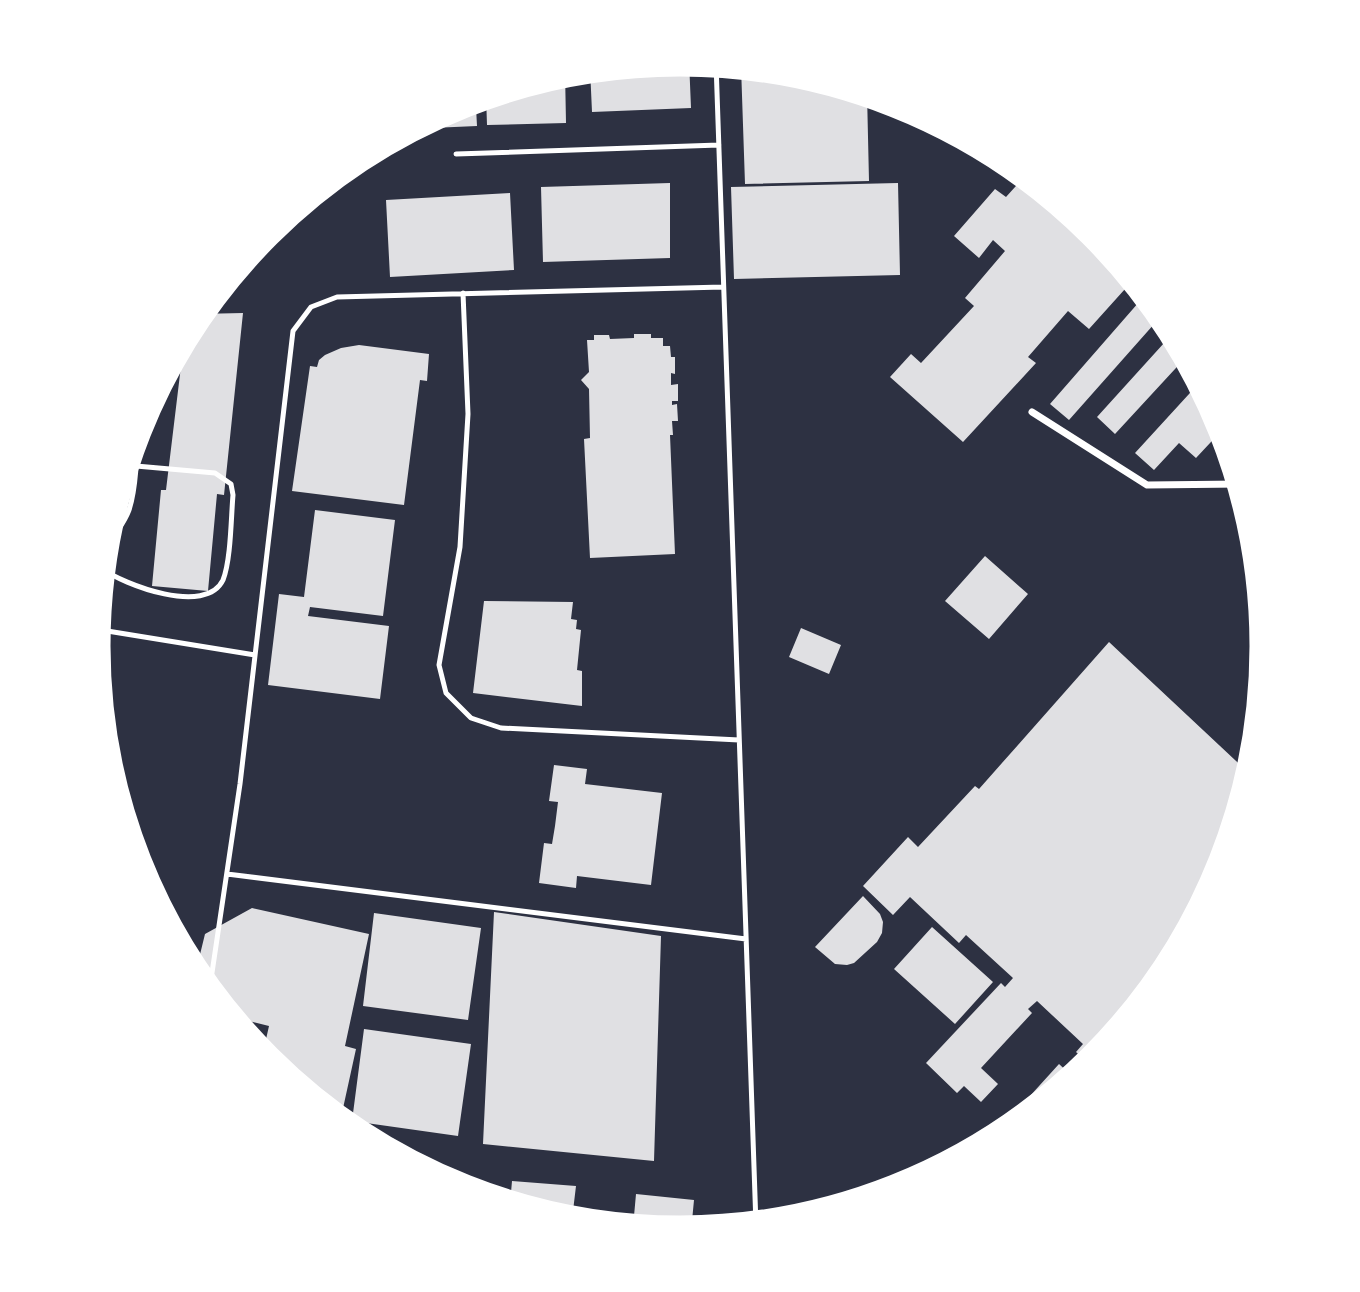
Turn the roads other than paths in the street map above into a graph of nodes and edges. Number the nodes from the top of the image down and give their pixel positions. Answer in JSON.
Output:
{"nodes":[{"id":1,"x":716,"y":73,"type":"edge"},
{"id":2,"x":719,"y":145,"type":"junction"},
{"id":3,"x":456,"y":154,"type":"dead end"},
{"id":4,"x":723,"y":287,"type":"junction"},
{"id":5,"x":463,"y":293,"type":"junction"},
{"id":6,"x":1032,"y":412,"type":"dead end"},
{"id":7,"x":137,"y":459,"type":"edge"},
{"id":8,"x":136,"y":466,"type":"junction"},
{"id":9,"x":1231,"y":484,"type":"edge"},
{"id":10,"x":118,"y":528,"type":"edge"},
{"id":11,"x":111,"y":573,"type":"edge"},
{"id":12,"x":106,"y":631,"type":"edge"},
{"id":13,"x":255,"y":655,"type":"junction"},
{"id":14,"x":739,"y":740,"type":"junction"},
{"id":15,"x":227,"y":874,"type":"junction"},
{"id":16,"x":746,"y":939,"type":"junction"},
{"id":17,"x":211,"y":977,"type":"edge"},
{"id":18,"x":756,"y":1215,"type":"edge"}],
"edges":[{"from":1,"to":2,"type":"lane"},
{"from":2,"to":3,"type":"lane"},
{"from":2,"to":4,"type":"lane"},
{"from":4,"to":5,"type":"lane"},
{"from":4,"to":14,"type":"lane"},
{"from":5,"to":13,"type":"lane"},
{"from":5,"to":14,"type":"lane"},
{"from":6,"to":9,"type":"street"},
{"from":7,"to":8,"type":"lane"},
{"from":8,"to":10,"type":"lane"},
{"from":8,"to":11,"type":"lane"},
{"from":12,"to":13,"type":"lane"},
{"from":13,"to":15,"type":"lane"},
{"from":14,"to":16,"type":"lane"},
{"from":15,"to":16,"type":"lane"},
{"from":15,"to":17,"type":"lane"},
{"from":16,"to":18,"type":"lane"}]}
